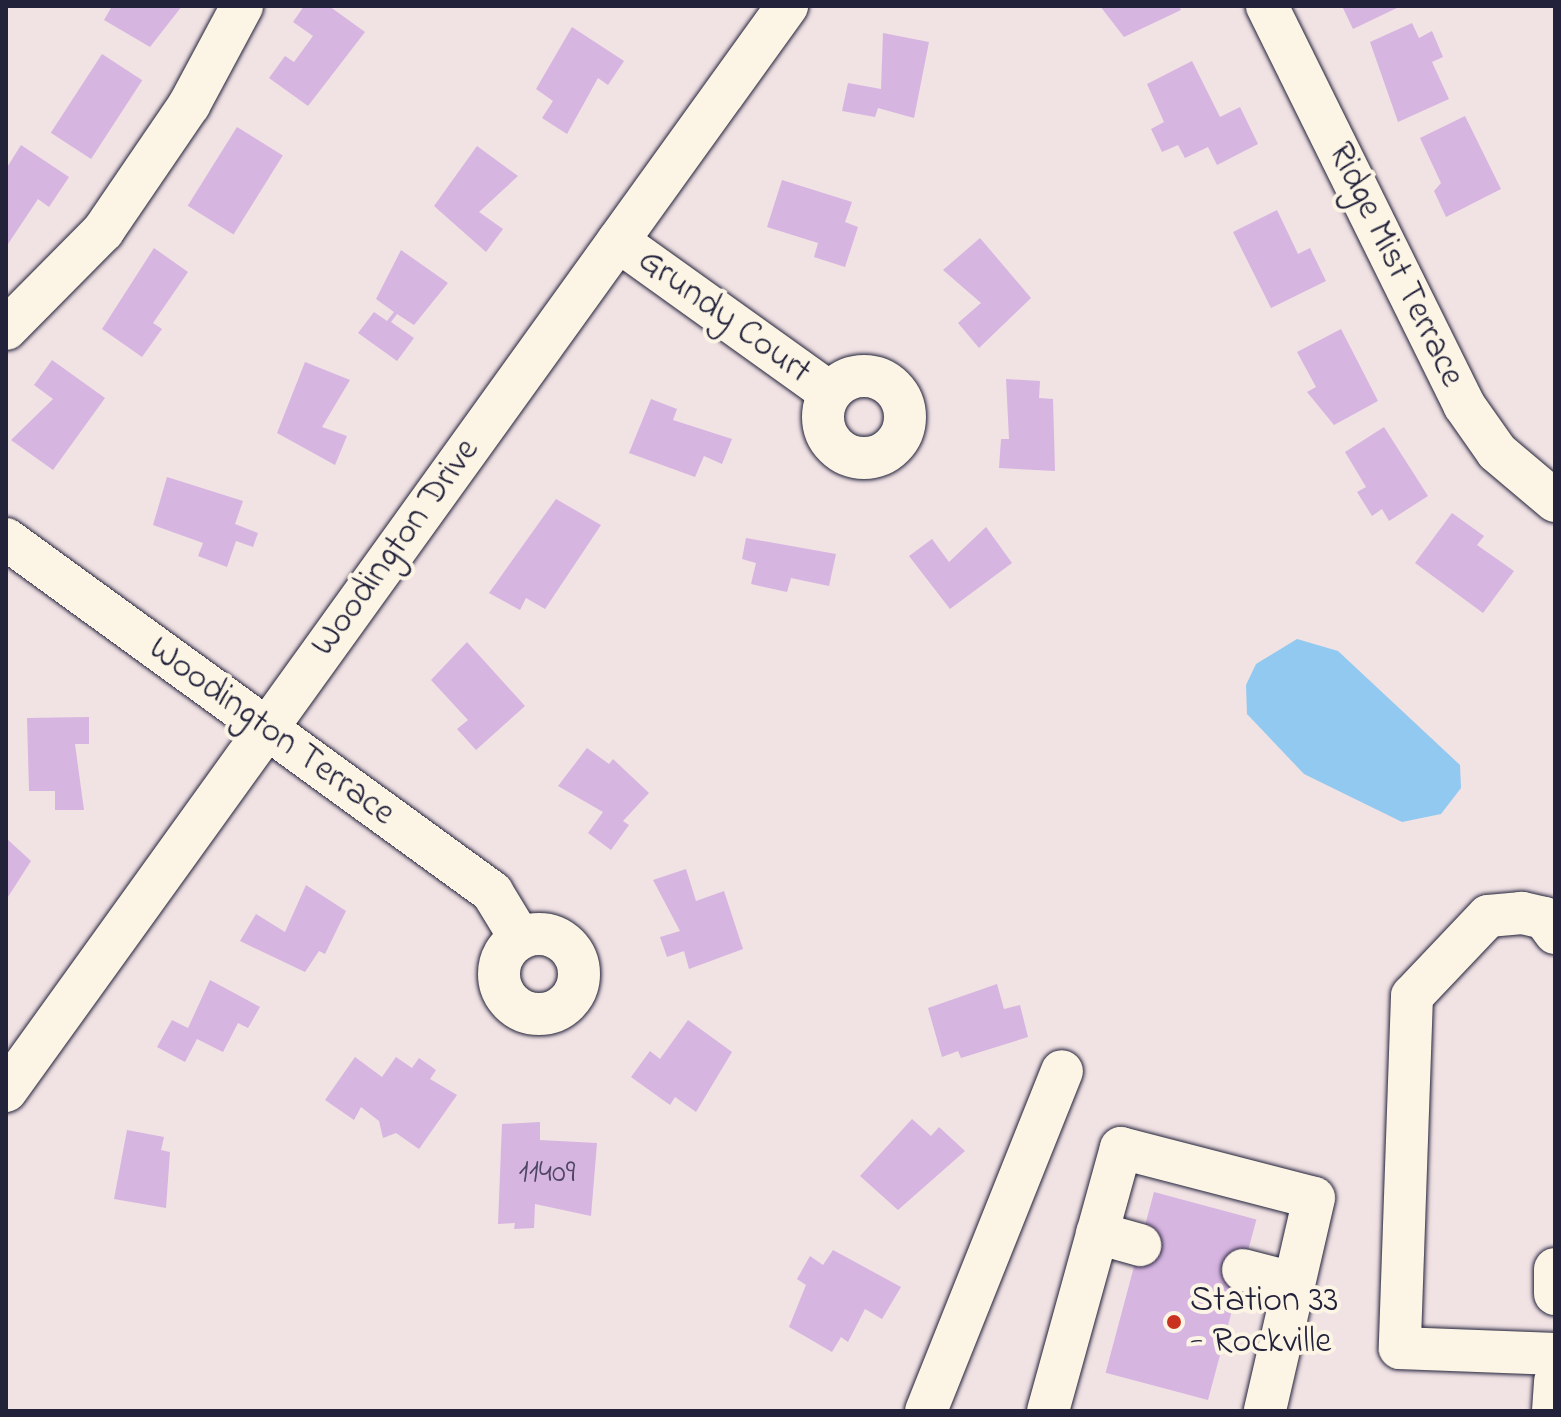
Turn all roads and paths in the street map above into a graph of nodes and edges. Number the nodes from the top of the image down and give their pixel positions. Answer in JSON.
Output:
{"nodes":[{"id":1,"x":242,"y":6,"type":"edge"},
{"id":2,"x":787,"y":6,"type":"edge"},
{"id":3,"x":1267,"y":6,"type":"edge"},
{"id":4,"x":618,"y":241,"type":"junction"},
{"id":5,"x":6,"y":329,"type":"edge"},
{"id":6,"x":830,"y":393,"type":"dead end"},
{"id":7,"x":1555,"y":501,"type":"edge"},
{"id":8,"x":6,"y":539,"type":"edge"},
{"id":9,"x":266,"y":728,"type":"junction"},
{"id":10,"x":1555,"y":933,"type":"edge"},
{"id":11,"x":520,"y":938,"type":"dead end"},
{"id":12,"x":1062,"y":1071,"type":"dead end"},
{"id":13,"x":6,"y":1091,"type":"edge"},
{"id":14,"x":1097,"y":1233,"type":"junction"},
{"id":15,"x":1140,"y":1245,"type":"dead end"},
{"id":16,"x":1555,"y":1269,"type":"edge"},
{"id":17,"x":1243,"y":1270,"type":"dead end"},
{"id":18,"x":1293,"y":1283,"type":"junction"},
{"id":19,"x":1555,"y":1294,"type":"edge"},
{"id":20,"x":1555,"y":1354,"type":"edge"},
{"id":21,"x":1555,"y":1381,"type":"edge"},
{"id":22,"x":926,"y":1411,"type":"edge"},
{"id":23,"x":1048,"y":1411,"type":"edge"},
{"id":24,"x":1265,"y":1411,"type":"edge"},
{"id":25,"x":1553,"y":1411,"type":"edge"}],
"edges":[{"from":1,"to":5,"type":"street"},
{"from":2,"to":4,"type":"street","name":"Woodington Drive"},
{"from":3,"to":7,"type":"street","name":"Ridge Mist Terrace"},
{"from":4,"to":6,"type":"street","name":"Grundy Court"},
{"from":4,"to":9,"type":"street","name":"Woodington Drive"},
{"from":8,"to":9,"type":"street","name":"Woodington Terrace"},
{"from":9,"to":11,"type":"street","name":"Woodington Terrace"},
{"from":9,"to":13,"type":"street","name":"Woodington Drive"},
{"from":10,"to":20,"type":"street"},
{"from":12,"to":22,"type":"street"},
{"from":14,"to":15,"type":"street"},
{"from":14,"to":18,"type":"street"},
{"from":14,"to":23,"type":"street"},
{"from":16,"to":19,"type":"street"},
{"from":17,"to":18,"type":"street"},
{"from":18,"to":24,"type":"street"},
{"from":21,"to":25,"type":"street"}]}
